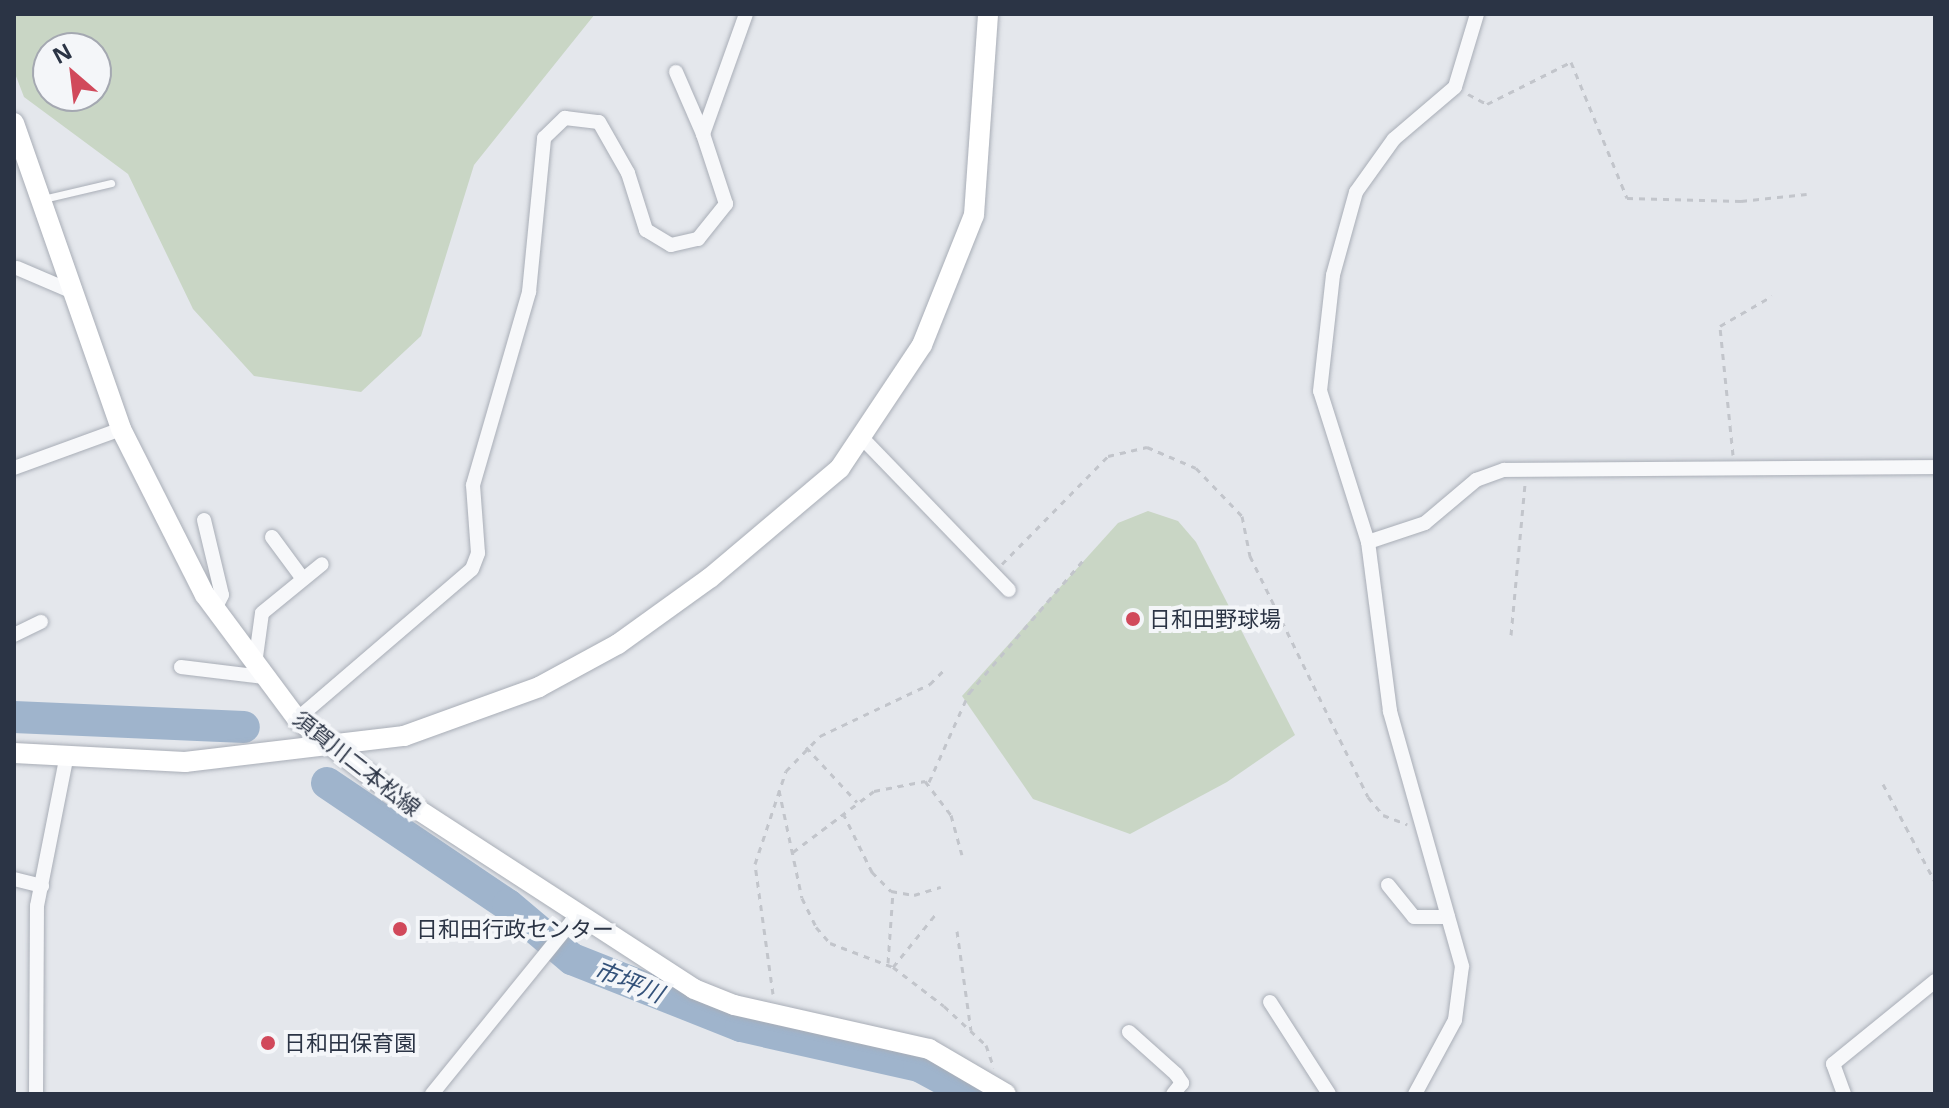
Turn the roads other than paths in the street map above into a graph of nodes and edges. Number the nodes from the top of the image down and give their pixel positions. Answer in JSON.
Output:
{"nodes":[{"id":1,"x":746,"y":14,"type":"edge"},
{"id":2,"x":988,"y":14,"type":"edge"},
{"id":3,"x":1477,"y":14,"type":"edge"},
{"id":4,"x":676,"y":72,"type":"dead end"},
{"id":5,"x":14,"y":123,"type":"edge"},
{"id":6,"x":703,"y":134,"type":"junction"},
{"id":7,"x":111,"y":183,"type":"dead end"},
{"id":8,"x":40,"y":200,"type":"junction"},
{"id":9,"x":17,"y":268,"type":"dead end"},
{"id":10,"x":73,"y":292,"type":"junction"},
{"id":11,"x":121,"y":429,"type":"junction"},
{"id":12,"x":865,"y":441,"type":"junction"},
{"id":13,"x":1935,"y":467,"type":"edge"},
{"id":14,"x":14,"y":468,"type":"edge"},
{"id":15,"x":204,"y":520,"type":"dead end"},
{"id":16,"x":272,"y":537,"type":"dead end"},
{"id":17,"x":1368,"y":542,"type":"junction"},
{"id":18,"x":322,"y":564,"type":"dead end"},
{"id":19,"x":303,"y":579,"type":"junction"},
{"id":20,"x":1009,"y":590,"type":"dead end"},
{"id":21,"x":215,"y":609,"type":"junction"},
{"id":22,"x":41,"y":622,"type":"dead end"},
{"id":23,"x":14,"y":635,"type":"edge"},
{"id":24,"x":181,"y":667,"type":"dead end"},
{"id":25,"x":260,"y":670,"type":"junction"},
{"id":26,"x":297,"y":719,"type":"junction"},
{"id":27,"x":328,"y":746,"type":"junction"},
{"id":28,"x":14,"y":753,"type":"edge"},
{"id":29,"x":66,"y":759,"type":"junction"},
{"id":30,"x":14,"y":879,"type":"edge"},
{"id":31,"x":1388,"y":885,"type":"dead end"},
{"id":32,"x":42,"y":886,"type":"junction"},
{"id":33,"x":576,"y":916,"type":"junction"},
{"id":34,"x":1448,"y":917,"type":"junction"},
{"id":35,"x":1935,"y":981,"type":"edge"},
{"id":36,"x":1270,"y":1002,"type":"dead end"},
{"id":37,"x":1129,"y":1032,"type":"dead end"},
{"id":38,"x":36,"y":1094,"type":"edge"},
{"id":39,"x":432,"y":1094,"type":"edge"},
{"id":40,"x":1006,"y":1094,"type":"edge"},
{"id":41,"x":1173,"y":1094,"type":"edge"},
{"id":42,"x":1329,"y":1094,"type":"edge"},
{"id":43,"x":1415,"y":1094,"type":"edge"},
{"id":44,"x":1844,"y":1094,"type":"edge"}],
"edges":[{"from":1,"to":6,"type":"street"},
{"from":2,"to":12,"type":"main road"},
{"from":3,"to":17,"type":"street"},
{"from":4,"to":6,"type":"street"},
{"from":5,"to":8,"type":"main road","name":"須賀川二本松線"},
{"from":6,"to":26,"type":"street"},
{"from":7,"to":8,"type":"lane"},
{"from":8,"to":10,"type":"main road","name":"須賀川二本松線"},
{"from":9,"to":10,"type":"street"},
{"from":10,"to":11,"type":"main road","name":"須賀川二本松線"},
{"from":11,"to":14,"type":"street"},
{"from":11,"to":21,"type":"main road","name":"須賀川二本松線"},
{"from":12,"to":20,"type":"street"},
{"from":12,"to":27,"type":"main road"},
{"from":13,"to":17,"type":"street"},
{"from":15,"to":21,"type":"street"},
{"from":16,"to":19,"type":"street"},
{"from":17,"to":34,"type":"street"},
{"from":18,"to":19,"type":"street"},
{"from":19,"to":25,"type":"street"},
{"from":21,"to":25,"type":"main road","name":"須賀川二本松線"},
{"from":22,"to":23,"type":"street"},
{"from":24,"to":25,"type":"street"},
{"from":25,"to":26,"type":"main road","name":"須賀川二本松線"},
{"from":26,"to":27,"type":"main road","name":"須賀川二本松線"},
{"from":27,"to":29,"type":"main road"},
{"from":27,"to":33,"type":"main road","name":"須賀川二本松線"},
{"from":28,"to":29,"type":"main road"},
{"from":29,"to":32,"type":"street"},
{"from":30,"to":32,"type":"street"},
{"from":31,"to":34,"type":"street"},
{"from":32,"to":38,"type":"street"},
{"from":33,"to":39,"type":"street"},
{"from":33,"to":40,"type":"main road","name":"須賀川二本松線"},
{"from":34,"to":43,"type":"street"},
{"from":35,"to":44,"type":"street"},
{"from":36,"to":42,"type":"street"},
{"from":37,"to":41,"type":"street"}]}
